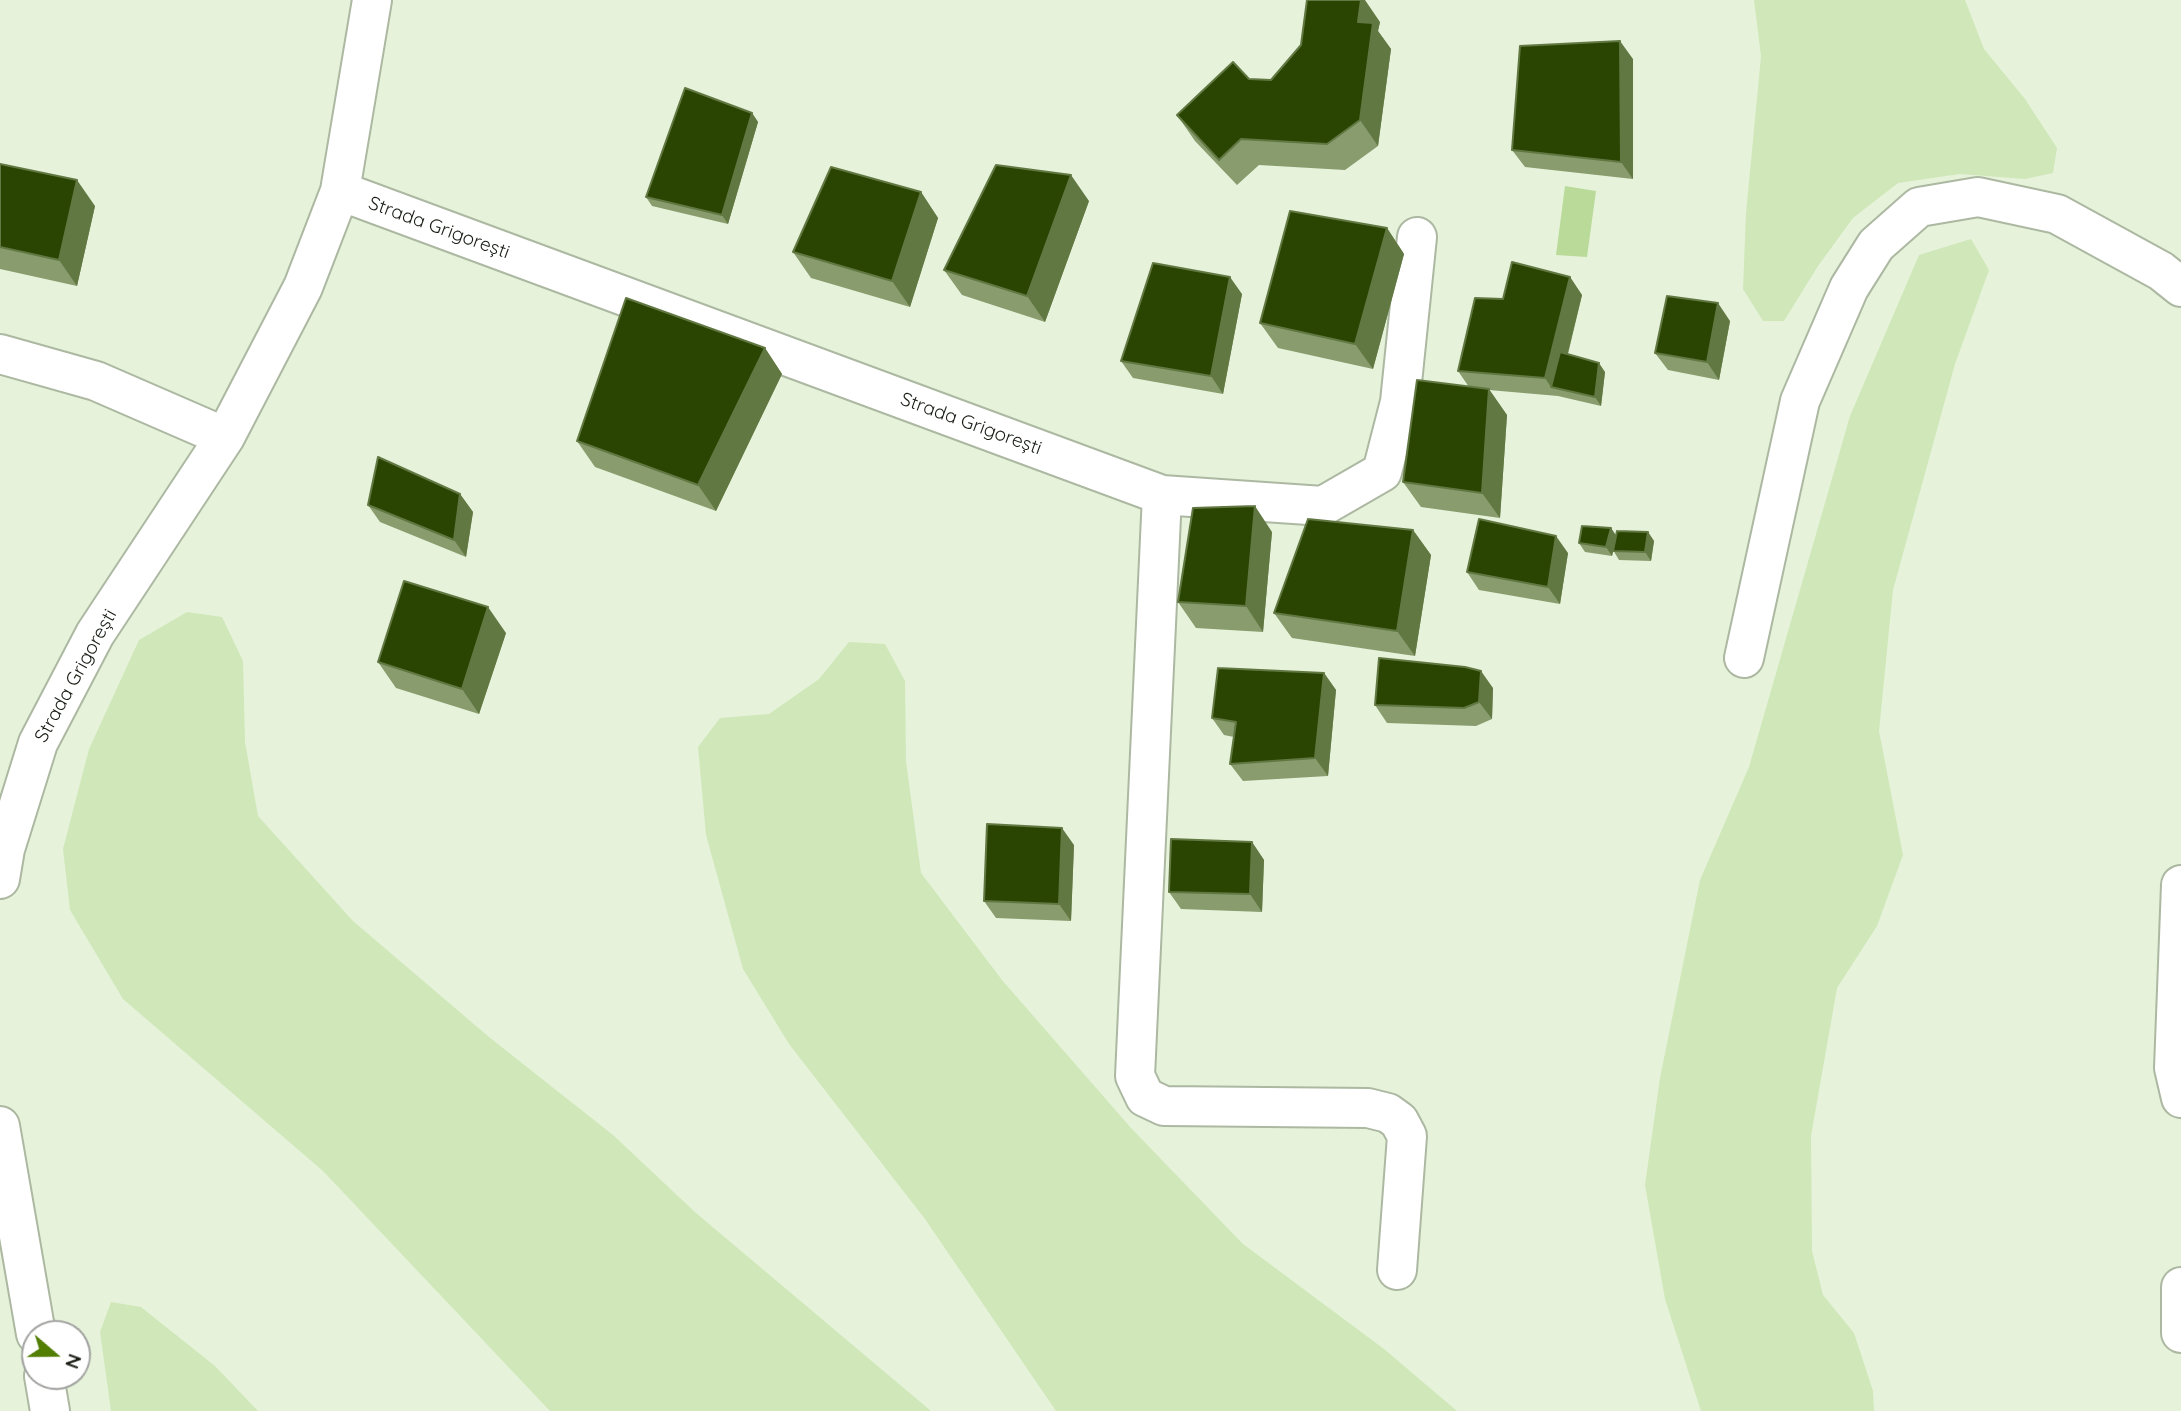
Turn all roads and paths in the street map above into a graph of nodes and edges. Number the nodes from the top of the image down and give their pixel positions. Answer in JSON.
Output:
{"nodes":[{"id":1,"x":372,"y":0,"type":"edge"},
{"id":2,"x":341,"y":191,"type":"junction"},
{"id":3,"x":1417,"y":237,"type":"dead end"},
{"id":4,"x":2181,"y":287,"type":"edge"},
{"id":5,"x":0,"y":354,"type":"edge"},
{"id":6,"x":225,"y":437,"type":"junction"},
{"id":7,"x":1161,"y":495,"type":"junction"},
{"id":8,"x":1744,"y":658,"type":"dead end"},
{"id":9,"x":0,"y":878,"type":"edge"},
{"id":10,"x":2181,"y":885,"type":"edge"},
{"id":11,"x":2181,"y":1098,"type":"edge"},
{"id":12,"x":0,"y":1126,"type":"edge"},
{"id":13,"x":1397,"y":1270,"type":"dead end"},
{"id":14,"x":2181,"y":1287,"type":"edge"},
{"id":15,"x":34,"y":1320,"type":"edge"},
{"id":16,"x":2181,"y":1333,"type":"edge"},
{"id":17,"x":46,"y":1390,"type":"edge"},
{"id":18,"x":50,"y":1411,"type":"edge"}],
"edges":[{"from":1,"to":2,"type":"street","name":"Strada Grigorești"},
{"from":2,"to":6,"type":"street","name":"Strada Grigorești"},
{"from":2,"to":7,"type":"street","name":"Strada Grigorești"},
{"from":3,"to":7,"type":"street","name":"Strada Grigorești"},
{"from":4,"to":8,"type":"street"},
{"from":5,"to":6,"type":"street"},
{"from":6,"to":9,"type":"street","name":"Strada Grigorești"},
{"from":7,"to":13,"type":"street"},
{"from":10,"to":11,"type":"street"},
{"from":12,"to":15,"type":"street"},
{"from":14,"to":16,"type":"street"},
{"from":17,"to":18,"type":"street"}]}
